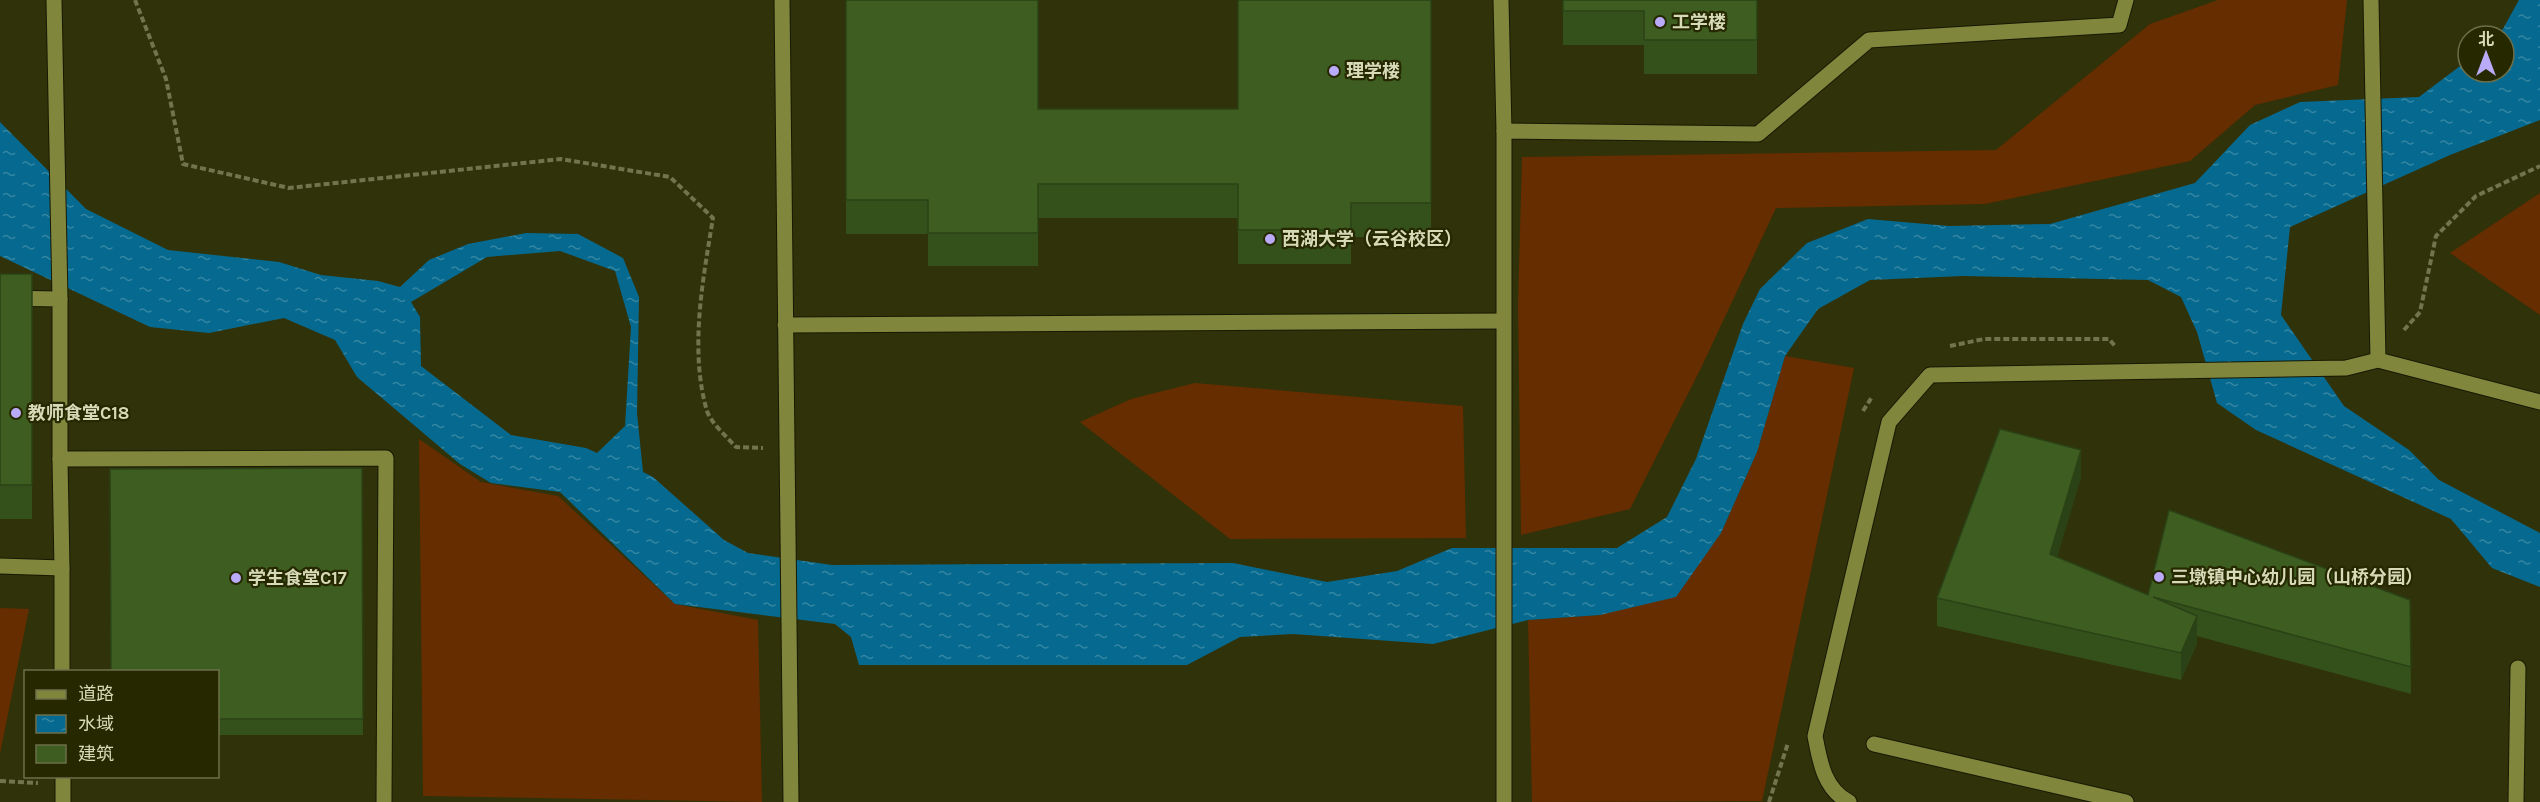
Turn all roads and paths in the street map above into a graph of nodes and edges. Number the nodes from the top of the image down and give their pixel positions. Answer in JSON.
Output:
{"nodes":[{"id":1,"x":54,"y":0,"type":"edge"},
{"id":2,"x":135,"y":0,"type":"edge"},
{"id":3,"x":782,"y":0,"type":"edge"},
{"id":4,"x":1501,"y":0,"type":"edge"},
{"id":5,"x":2126,"y":0,"type":"edge"},
{"id":6,"x":2371,"y":0,"type":"edge"},
{"id":7,"x":1504,"y":131,"type":"junction"},
{"id":8,"x":2540,"y":166,"type":"edge"},
{"id":9,"x":0,"y":298,"type":"edge"},
{"id":10,"x":60,"y":299,"type":"junction"},
{"id":11,"x":1503,"y":321,"type":"junction"},
{"id":12,"x":785,"y":325,"type":"junction"},
{"id":13,"x":2378,"y":360,"type":"junction"},
{"id":14,"x":2540,"y":402,"type":"edge"},
{"id":15,"x":788,"y":451,"type":"junction"},
{"id":16,"x":60,"y":459,"type":"junction"},
{"id":17,"x":0,"y":566,"type":"edge"},
{"id":18,"x":62,"y":568,"type":"junction"},
{"id":19,"x":2518,"y":668,"type":"dead end"},
{"id":20,"x":62,"y":670,"type":"edge"},
{"id":21,"x":1874,"y":744,"type":"dead end"},
{"id":22,"x":63,"y":780,"type":"edge"},
{"id":23,"x":0,"y":781,"type":"edge"},
{"id":24,"x":63,"y":802,"type":"edge"},
{"id":25,"x":384,"y":802,"type":"edge"},
{"id":26,"x":791,"y":802,"type":"edge"},
{"id":27,"x":1504,"y":802,"type":"edge"},
{"id":28,"x":1849,"y":802,"type":"edge"},
{"id":29,"x":2126,"y":802,"type":"edge"},
{"id":30,"x":2516,"y":802,"type":"edge"}],
"edges":[{"from":1,"to":10,"type":"street"},
{"from":2,"to":15,"type":"path"},
{"from":3,"to":12,"type":"street"},
{"from":4,"to":7,"type":"street"},
{"from":5,"to":7,"type":"street"},
{"from":6,"to":13,"type":"street"},
{"from":7,"to":11,"type":"street"},
{"from":8,"to":13,"type":"path"},
{"from":9,"to":10,"type":"street"},
{"from":10,"to":16,"type":"street"},
{"from":11,"to":12,"type":"street"},
{"from":11,"to":27,"type":"street"},
{"from":12,"to":15,"type":"street"},
{"from":13,"to":14,"type":"street"},
{"from":13,"to":28,"type":"street"},
{"from":15,"to":26,"type":"street"},
{"from":16,"to":18,"type":"street"},
{"from":16,"to":25,"type":"street"},
{"from":17,"to":18,"type":"street"},
{"from":18,"to":20,"type":"street"},
{"from":19,"to":30,"type":"street"},
{"from":21,"to":29,"type":"street"},
{"from":22,"to":23,"type":"path"},
{"from":22,"to":24,"type":"street"}]}
